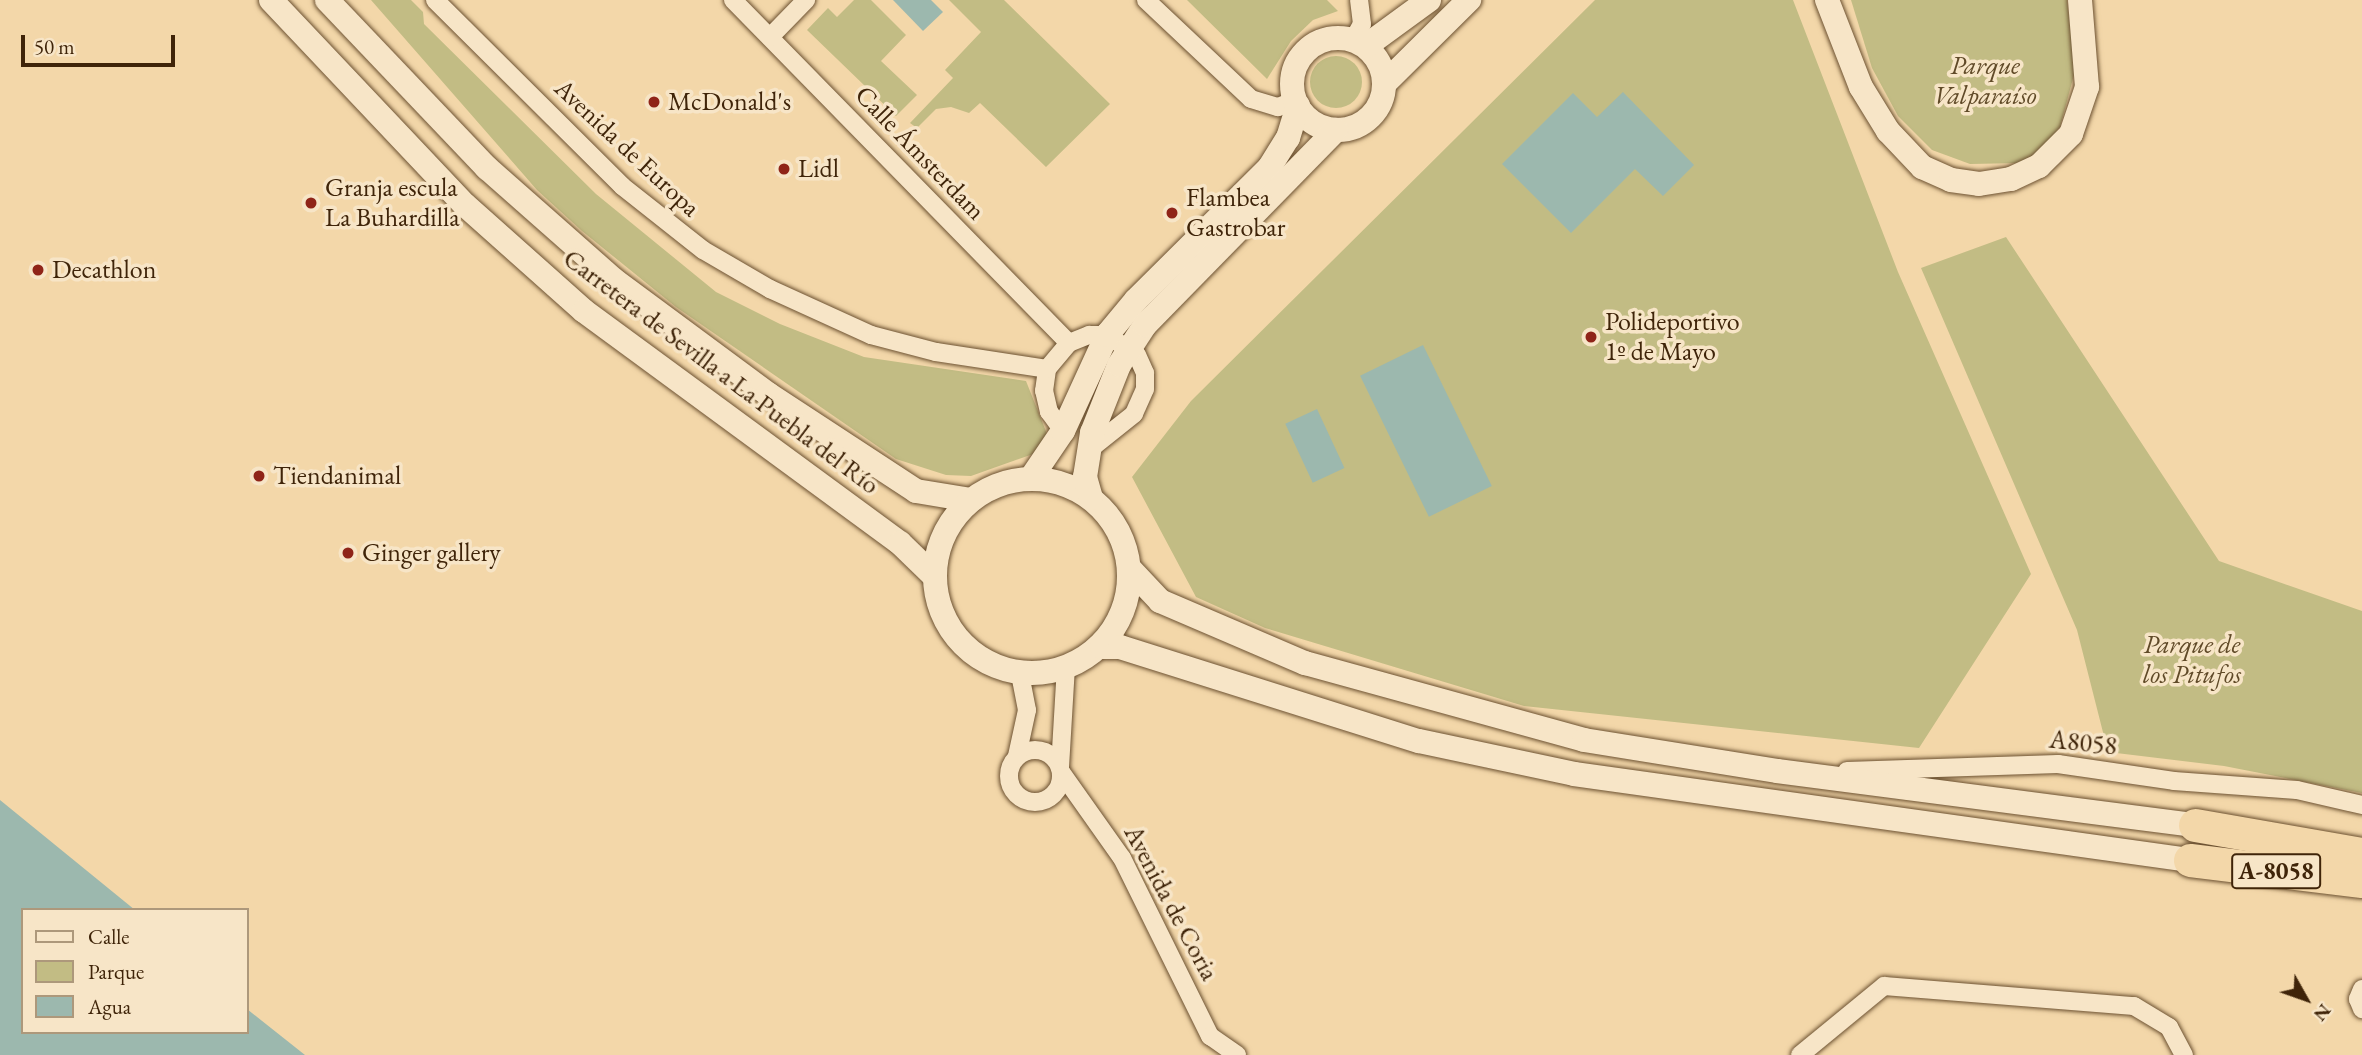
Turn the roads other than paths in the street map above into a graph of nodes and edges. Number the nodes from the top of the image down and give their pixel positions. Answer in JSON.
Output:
{"nodes":[{"id":1,"x":271,"y":0,"type":"edge"},
{"id":2,"x":327,"y":0,"type":"edge"},
{"id":3,"x":435,"y":0,"type":"edge"},
{"id":4,"x":733,"y":0,"type":"edge"},
{"id":5,"x":806,"y":0,"type":"edge"},
{"id":6,"x":1146,"y":0,"type":"edge"},
{"id":7,"x":1359,"y":0,"type":"edge"},
{"id":8,"x":1429,"y":0,"type":"edge"},
{"id":9,"x":1469,"y":0,"type":"edge"},
{"id":10,"x":1827,"y":0,"type":"edge"},
{"id":11,"x":2080,"y":0,"type":"edge"},
{"id":12,"x":770,"y":37,"type":"junction"},
{"id":13,"x":1359,"y":43,"type":"junction"},
{"id":14,"x":1384,"y":84,"type":"junction"},
{"id":15,"x":1297,"y":103,"type":"junction"},
{"id":16,"x":1336,"y":130,"type":"junction"},
{"id":17,"x":1107,"y":335,"type":"junction"},
{"id":18,"x":1069,"y":343,"type":"junction"},
{"id":19,"x":1129,"y":349,"type":"junction"},
{"id":20,"x":1047,"y":369,"type":"junction"},
{"id":21,"x":1063,"y":431,"type":"junction"},
{"id":22,"x":1090,"y":449,"type":"junction"},
{"id":23,"x":1031,"y":478,"type":"junction"},
{"id":24,"x":1091,"y":498,"type":"junction"},
{"id":25,"x":971,"y":500,"type":"junction"},
{"id":26,"x":1130,"y":569,"type":"junction"},
{"id":27,"x":934,"y":576,"type":"junction"},
{"id":28,"x":1102,"y":647,"type":"junction"},
{"id":29,"x":1066,"y":667,"type":"junction"},
{"id":30,"x":1020,"y":673,"type":"junction"},
{"id":31,"x":1017,"y":756,"type":"junction"},
{"id":32,"x":1060,"y":770,"type":"junction"},
{"id":33,"x":1797,"y":773,"type":"junction"},
{"id":34,"x":2362,"y":804,"type":"edge"},
{"id":35,"x":2195,"y":825,"type":"joint"},
{"id":36,"x":2362,"y":853,"type":"edge"},
{"id":37,"x":2190,"y":860,"type":"joint"},
{"id":38,"x":2362,"y":881,"type":"edge"},
{"id":39,"x":2362,"y":989,"type":"edge"},
{"id":40,"x":2362,"y":1009,"type":"edge"},
{"id":41,"x":1237,"y":1055,"type":"edge"},
{"id":42,"x":1800,"y":1055,"type":"edge"},
{"id":43,"x":2184,"y":1055,"type":"edge"}],
"edges":[{"from":1,"to":27,"type":"main road","name":"Carretera de Sevilla a La Puebla del Río"},
{"from":2,"to":25,"type":"main road"},
{"from":3,"to":20,"type":"street","name":"Avenida de Europa"},
{"from":4,"to":12,"type":"street","name":"Calle Ámsterdam"},
{"from":5,"to":12,"type":"street"},
{"from":6,"to":15,"type":"street"},
{"from":7,"to":13,"type":"street"},
{"from":8,"to":13,"type":"main road"},
{"from":9,"to":14,"type":"main road"},
{"from":10,"to":11,"type":"main road"},
{"from":12,"to":18,"type":"street","name":"Calle Ámsterdam"},
{"from":13,"to":14,"type":"main road"},
{"from":13,"to":15,"type":"main road"},
{"from":14,"to":16,"type":"main road"},
{"from":15,"to":16,"type":"main road"},
{"from":15,"to":17,"type":"main road"},
{"from":16,"to":19,"type":"main road"},
{"from":17,"to":18,"type":"street"},
{"from":17,"to":19,"type":"street"},
{"from":17,"to":21,"type":"main road"},
{"from":18,"to":20,"type":"street"},
{"from":19,"to":22,"type":"main road"},
{"from":19,"to":22,"type":"street"},
{"from":20,"to":21,"type":"street"},
{"from":21,"to":23,"type":"main road"},
{"from":22,"to":24,"type":"main road"},
{"from":23,"to":24,"type":"main road","number":"A-8058"},
{"from":23,"to":25,"type":"main road","number":"A-8058"},
{"from":24,"to":26,"type":"main road","number":"A-8058"},
{"from":25,"to":27,"type":"main road","number":"A-8058"},
{"from":26,"to":28,"type":"main road","number":"A-8058"},
{"from":26,"to":33,"type":"main road","number":"A-8058"},
{"from":27,"to":30,"type":"main road","number":"A-8058"},
{"from":28,"to":29,"type":"main road","number":"A-8058"},
{"from":28,"to":37,"type":"main road","number":"A-8058"},
{"from":29,"to":30,"type":"main road","number":"A-8058"},
{"from":29,"to":32,"type":"street"},
{"from":30,"to":31,"type":"street"},
{"from":31,"to":32,"type":"street"},
{"from":31,"to":32,"type":"street"},
{"from":32,"to":41,"type":"street","name":"Avenida de Coria"},
{"from":33,"to":34,"type":"street","name":"A8058"},
{"from":33,"to":35,"type":"main road","number":"A-8058"},
{"from":35,"to":36,"type":"highway","number":"A-8058"},
{"from":37,"to":38,"type":"highway","number":"A-8058"},
{"from":39,"to":40,"type":"street"},
{"from":42,"to":43,"type":"street"}]}
